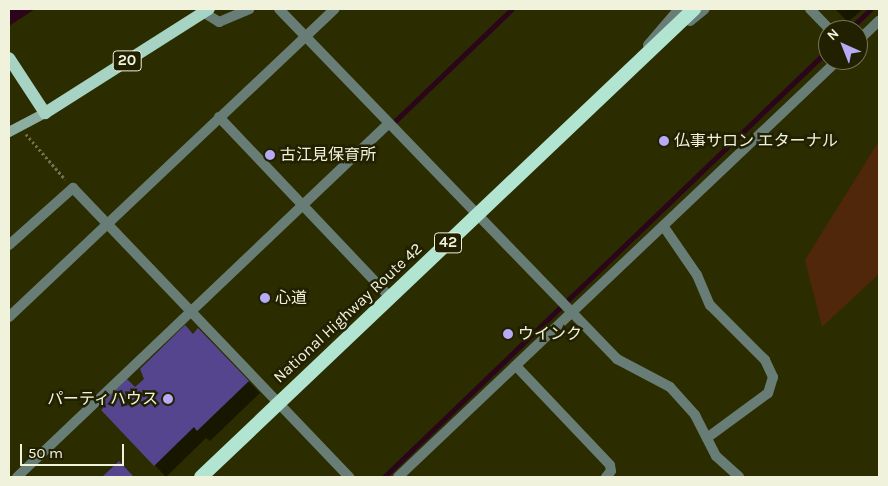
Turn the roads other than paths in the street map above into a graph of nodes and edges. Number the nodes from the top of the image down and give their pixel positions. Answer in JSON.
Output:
{"nodes":[{"id":1,"x":248,"y":9,"type":"edge"},
{"id":2,"x":279,"y":9,"type":"edge"},
{"id":3,"x":335,"y":9,"type":"edge"},
{"id":4,"x":679,"y":9,"type":"edge"},
{"id":5,"x":694,"y":9,"type":"edge"},
{"id":6,"x":704,"y":9,"type":"edge"},
{"id":7,"x":810,"y":9,"type":"edge"},
{"id":8,"x":206,"y":11,"type":"edge"},
{"id":9,"x":820,"y":20,"type":"edge"},
{"id":10,"x":879,"y":21,"type":"edge"},
{"id":11,"x":868,"y":31,"type":"edge"},
{"id":12,"x":305,"y":37,"type":"junction"},
{"id":13,"x":9,"y":58,"type":"edge"},
{"id":14,"x":828,"y":70,"type":"edge"},
{"id":15,"x":622,"y":77,"type":"junction"},
{"id":16,"x":42,"y":108,"type":"junction"},
{"id":17,"x":219,"y":117,"type":"junction"},
{"id":18,"x":388,"y":124,"type":"junction"},
{"id":19,"x":9,"y":132,"type":"edge"},
{"id":20,"x":304,"y":205,"type":"junction"},
{"id":21,"x":477,"y":216,"type":"junction"},
{"id":22,"x":108,"y":223,"type":"junction"},
{"id":23,"x":664,"y":227,"type":"junction"},
{"id":24,"x":9,"y":245,"type":"edge"},
{"id":25,"x":390,"y":297,"type":"junction"},
{"id":26,"x":192,"y":311,"type":"junction"},
{"id":27,"x":572,"y":314,"type":"junction"},
{"id":28,"x":9,"y":317,"type":"edge"},
{"id":29,"x":517,"y":367,"type":"junction"},
{"id":30,"x":278,"y":403,"type":"junction"},
{"id":31,"x":707,"y":438,"type":"junction"},
{"id":32,"x":17,"y":477,"type":"edge"},
{"id":33,"x":201,"y":477,"type":"edge"},
{"id":34,"x":349,"y":477,"type":"edge"},
{"id":35,"x":398,"y":477,"type":"edge"},
{"id":36,"x":606,"y":477,"type":"edge"},
{"id":37,"x":740,"y":477,"type":"edge"}],
"edges":[{"from":1,"to":8,"type":"street"},
{"from":2,"to":12,"type":"street"},
{"from":3,"to":12,"type":"street"},
{"from":4,"to":15,"type":"street"},
{"from":5,"to":15,"type":"highway","name":"National Highway Route 42","number":"42"},
{"from":6,"to":15,"type":"street"},
{"from":7,"to":9,"type":"street"},
{"from":8,"to":16,"type":"main road","number":"20"},
{"from":10,"to":11,"type":"street"},
{"from":12,"to":17,"type":"street"},
{"from":12,"to":18,"type":"street"},
{"from":13,"to":16,"type":"main road"},
{"from":14,"to":23,"type":"street"},
{"from":15,"to":21,"type":"highway","name":"National Highway Route 42","number":"42"},
{"from":16,"to":19,"type":"main road"},
{"from":17,"to":20,"type":"street"},
{"from":17,"to":22,"type":"street"},
{"from":18,"to":20,"type":"street"},
{"from":18,"to":21,"type":"street"},
{"from":20,"to":25,"type":"street"},
{"from":20,"to":26,"type":"street"},
{"from":21,"to":25,"type":"highway","name":"National Highway Route 42","number":"42"},
{"from":21,"to":27,"type":"street"},
{"from":22,"to":24,"type":"street"},
{"from":22,"to":26,"type":"street"},
{"from":22,"to":28,"type":"street"},
{"from":23,"to":27,"type":"street"},
{"from":23,"to":31,"type":"street"},
{"from":25,"to":30,"type":"highway","name":"National Highway Route 42","number":"42"},
{"from":26,"to":30,"type":"street"},
{"from":26,"to":32,"type":"street"},
{"from":27,"to":29,"type":"street"},
{"from":27,"to":31,"type":"street"},
{"from":29,"to":35,"type":"street"},
{"from":29,"to":36,"type":"street"},
{"from":30,"to":33,"type":"highway","name":"National Highway Route 42","number":"42"},
{"from":30,"to":34,"type":"street"},
{"from":31,"to":37,"type":"street"}]}
